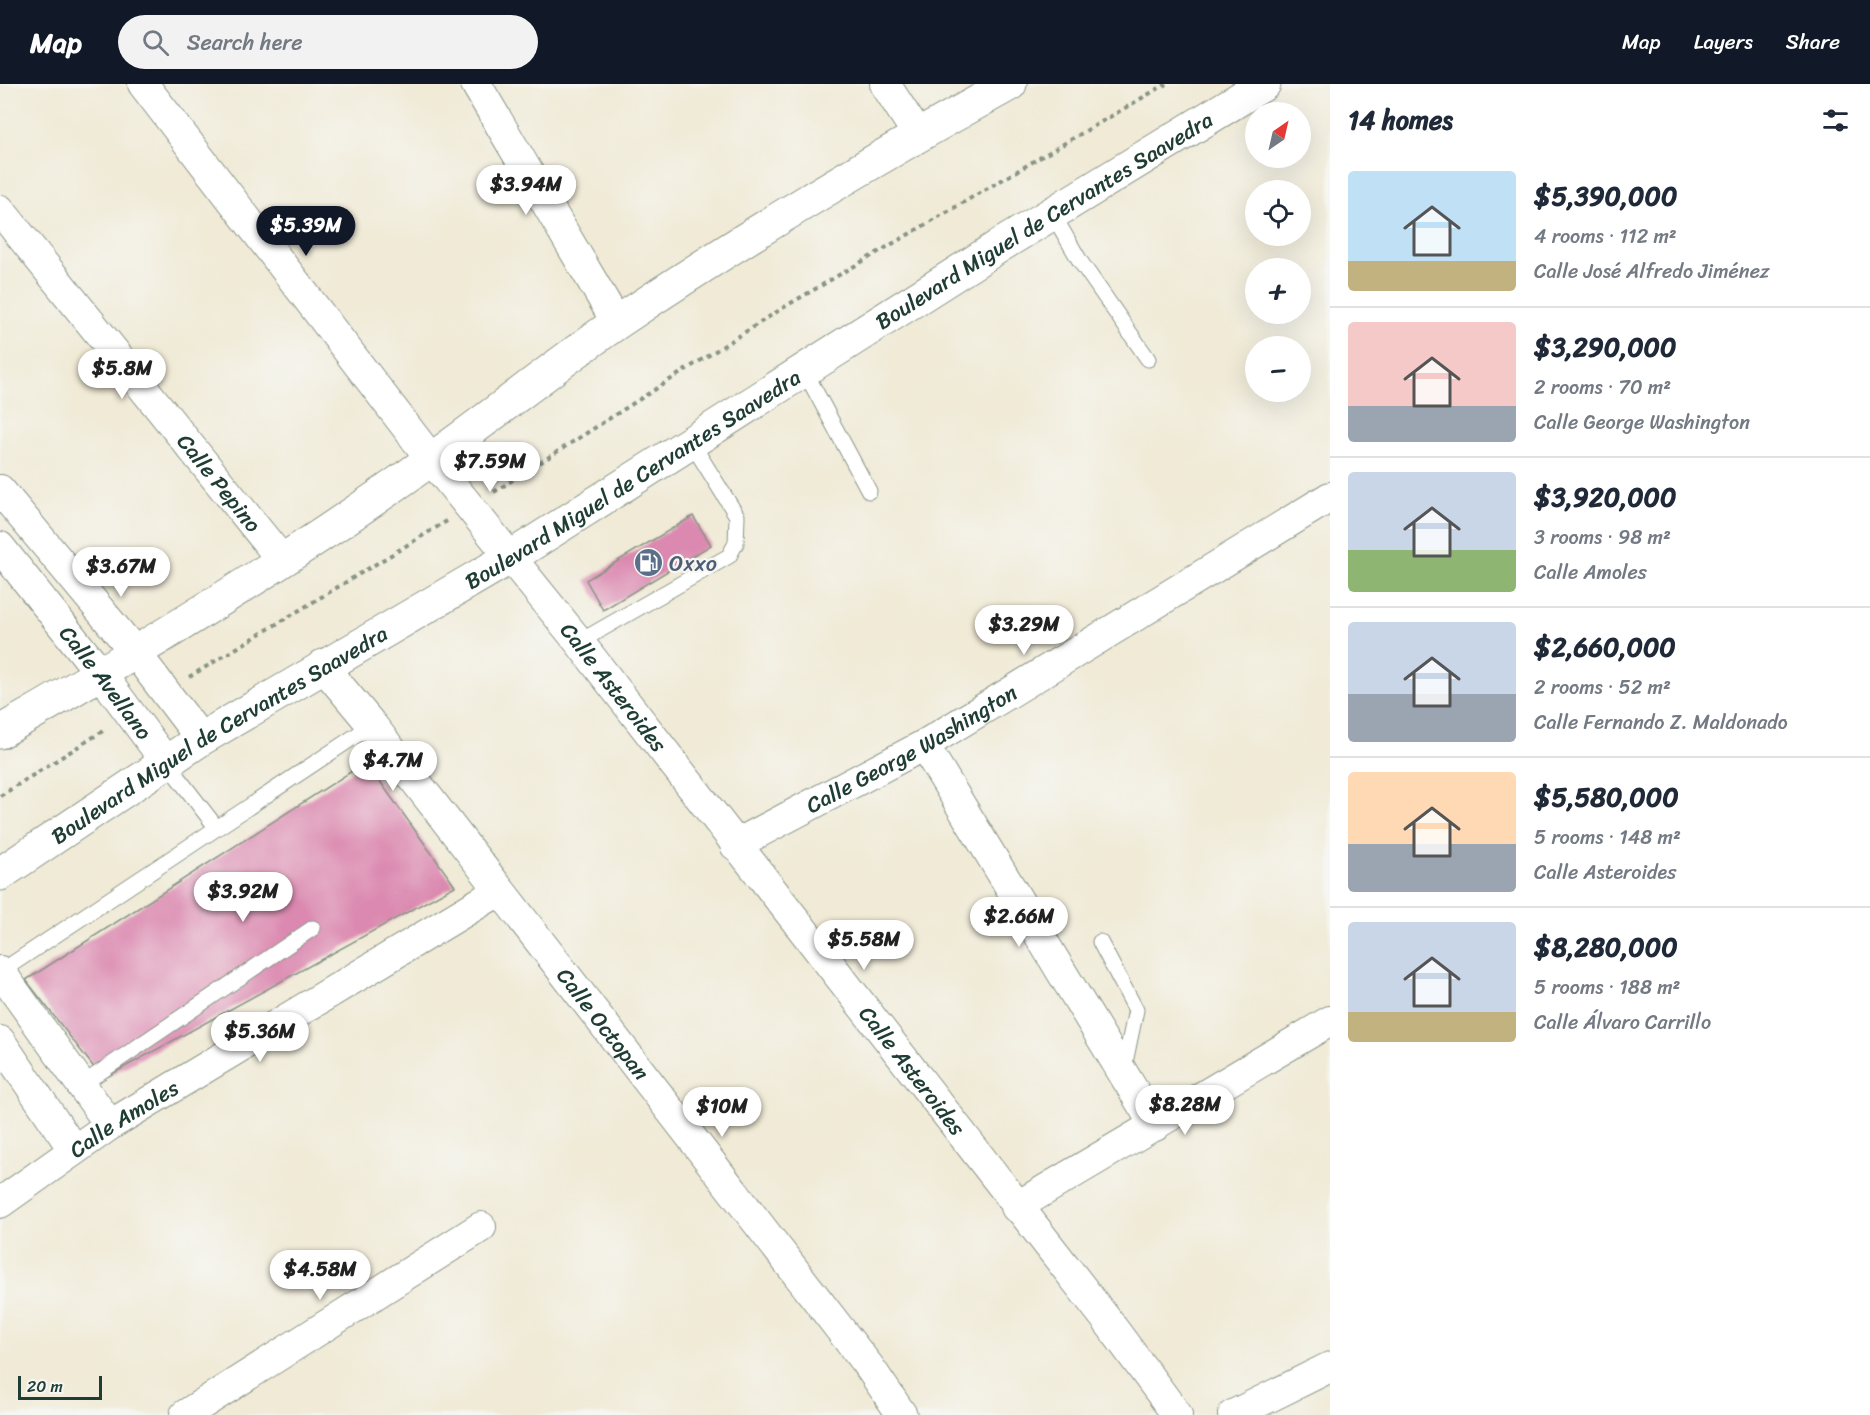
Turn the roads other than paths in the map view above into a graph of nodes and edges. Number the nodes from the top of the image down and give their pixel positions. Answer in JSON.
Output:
{"nodes":[{"id":1,"x":143,"y":84,"type":"edge"},
{"id":2,"x":476,"y":84,"type":"edge"},
{"id":3,"x":885,"y":84,"type":"edge"},
{"id":4,"x":1010,"y":84,"type":"edge"},
{"id":5,"x":1264,"y":84,"type":"edge"},
{"id":6,"x":918,"y":135,"type":"junction"},
{"id":7,"x":0,"y":210,"type":"edge"},
{"id":8,"x":1052,"y":213,"type":"junction"},
{"id":9,"x":617,"y":323,"type":"junction"},
{"id":10,"x":1148,"y":359,"type":"dead end"},
{"id":11,"x":804,"y":370,"type":"junction"},
{"id":12,"x":691,"y":442,"type":"junction"},
{"id":13,"x":431,"y":459,"type":"junction"},
{"id":14,"x":0,"y":490,"type":"edge"},
{"id":15,"x":868,"y":491,"type":"dead end"},
{"id":16,"x":1330,"y":497,"type":"edge"},
{"id":17,"x":0,"y":547,"type":"edge"},
{"id":18,"x":511,"y":557,"type":"junction"},
{"id":19,"x":281,"y":560,"type":"junction"},
{"id":20,"x":579,"y":642,"type":"junction"},
{"id":21,"x":135,"y":652,"type":"junction"},
{"id":22,"x":322,"y":665,"type":"junction"},
{"id":23,"x":101,"y":674,"type":"junction"},
{"id":24,"x":372,"y":725,"type":"junction"},
{"id":25,"x":0,"y":732,"type":"edge"},
{"id":26,"x":201,"y":739,"type":"junction"},
{"id":27,"x":924,"y":745,"type":"junction"},
{"id":28,"x":166,"y":762,"type":"junction"},
{"id":29,"x":216,"y":826,"type":"junction"},
{"id":30,"x":735,"y":845,"type":"junction"},
{"id":31,"x":0,"y":874,"type":"edge"},
{"id":32,"x":499,"y":891,"type":"junction"},
{"id":33,"x":313,"y":928,"type":"dead end"},
{"id":34,"x":1100,"y":942,"type":"dead end"},
{"id":35,"x":0,"y":971,"type":"edge"},
{"id":36,"x":1329,"y":1025,"type":"edge"},
{"id":37,"x":0,"y":1041,"type":"edge"},
{"id":38,"x":1123,"y":1072,"type":"junction"},
{"id":39,"x":81,"y":1085,"type":"junction"},
{"id":40,"x":110,"y":1125,"type":"junction"},
{"id":41,"x":1155,"y":1126,"type":"junction"},
{"id":42,"x":73,"y":1149,"type":"junction"},
{"id":43,"x":0,"y":1203,"type":"edge"},
{"id":44,"x":1016,"y":1207,"type":"junction"},
{"id":45,"x":481,"y":1227,"type":"dead end"},
{"id":46,"x":1330,"y":1367,"type":"edge"},
{"id":47,"x":185,"y":1415,"type":"edge"},
{"id":48,"x":902,"y":1415,"type":"edge"},
{"id":49,"x":1177,"y":1415,"type":"edge"},
{"id":50,"x":1233,"y":1415,"type":"edge"}],
"edges":[{"from":1,"to":13,"type":"street","name":"Calle Asteroides"},
{"from":2,"to":9,"type":"street"},
{"from":3,"to":6,"type":"street"},
{"from":4,"to":6,"type":"main road"},
{"from":5,"to":8,"type":"main road","name":"Boulevard Miguel de Cervantes Saavedra"},
{"from":6,"to":9,"type":"main road"},
{"from":7,"to":19,"type":"street","name":"Calle Pepino"},
{"from":8,"to":10,"type":"lane"},
{"from":8,"to":11,"type":"main road","name":"Boulevard Miguel de Cervantes Saavedra"},
{"from":9,"to":13,"type":"main road"},
{"from":11,"to":12,"type":"main road","name":"Boulevard Miguel de Cervantes Saavedra"},
{"from":11,"to":15,"type":"lane"},
{"from":12,"to":18,"type":"main road","name":"Boulevard Miguel de Cervantes Saavedra"},
{"from":12,"to":20,"type":"lane"},
{"from":13,"to":18,"type":"street","name":"Calle Asteroides"},
{"from":13,"to":19,"type":"main road"},
{"from":14,"to":21,"type":"street","name":"Calle Avellano"},
{"from":16,"to":27,"type":"street","name":"Calle George Washington"},
{"from":17,"to":23,"type":"street","name":"Calle Avellano"},
{"from":18,"to":20,"type":"street","name":"Calle Asteroides"},
{"from":18,"to":22,"type":"main road","name":"Boulevard Miguel de Cervantes Saavedra"},
{"from":19,"to":21,"type":"main road"},
{"from":20,"to":30,"type":"street","name":"Calle Asteroides"},
{"from":21,"to":23,"type":"main road"},
{"from":21,"to":26,"type":"street","name":"Calle Avellano"},
{"from":22,"to":24,"type":"street","name":"Calle Octopan"},
{"from":22,"to":26,"type":"main road","name":"Boulevard Miguel de Cervantes Saavedra"},
{"from":23,"to":25,"type":"main road"},
{"from":23,"to":28,"type":"street","name":"Calle Avellano"},
{"from":24,"to":29,"type":"lane"},
{"from":24,"to":32,"type":"street","name":"Calle Octopan"},
{"from":26,"to":28,"type":"main road","name":"Boulevard Miguel de Cervantes Saavedra"},
{"from":27,"to":30,"type":"street","name":"Calle George Washington"},
{"from":27,"to":38,"type":"street"},
{"from":28,"to":29,"type":"lane"},
{"from":28,"to":31,"type":"main road","name":"Boulevard Miguel de Cervantes Saavedra"},
{"from":29,"to":35,"type":"lane"},
{"from":30,"to":44,"type":"street","name":"Calle Asteroides"},
{"from":32,"to":40,"type":"street","name":"Calle Amoles"},
{"from":32,"to":48,"type":"street","name":"Calle Octopan"},
{"from":33,"to":39,"type":"lane"},
{"from":34,"to":38,"type":"lane"},
{"from":35,"to":39,"type":"street"},
{"from":36,"to":41,"type":"street"},
{"from":37,"to":42,"type":"street"},
{"from":38,"to":41,"type":"street"},
{"from":39,"to":40,"type":"street"},
{"from":40,"to":42,"type":"street","name":"Calle Amoles"},
{"from":41,"to":44,"type":"street"},
{"from":42,"to":43,"type":"street","name":"Calle Amoles"},
{"from":44,"to":49,"type":"street","name":"Calle Asteroides"},
{"from":45,"to":47,"type":"street"},
{"from":46,"to":50,"type":"street"}]}
